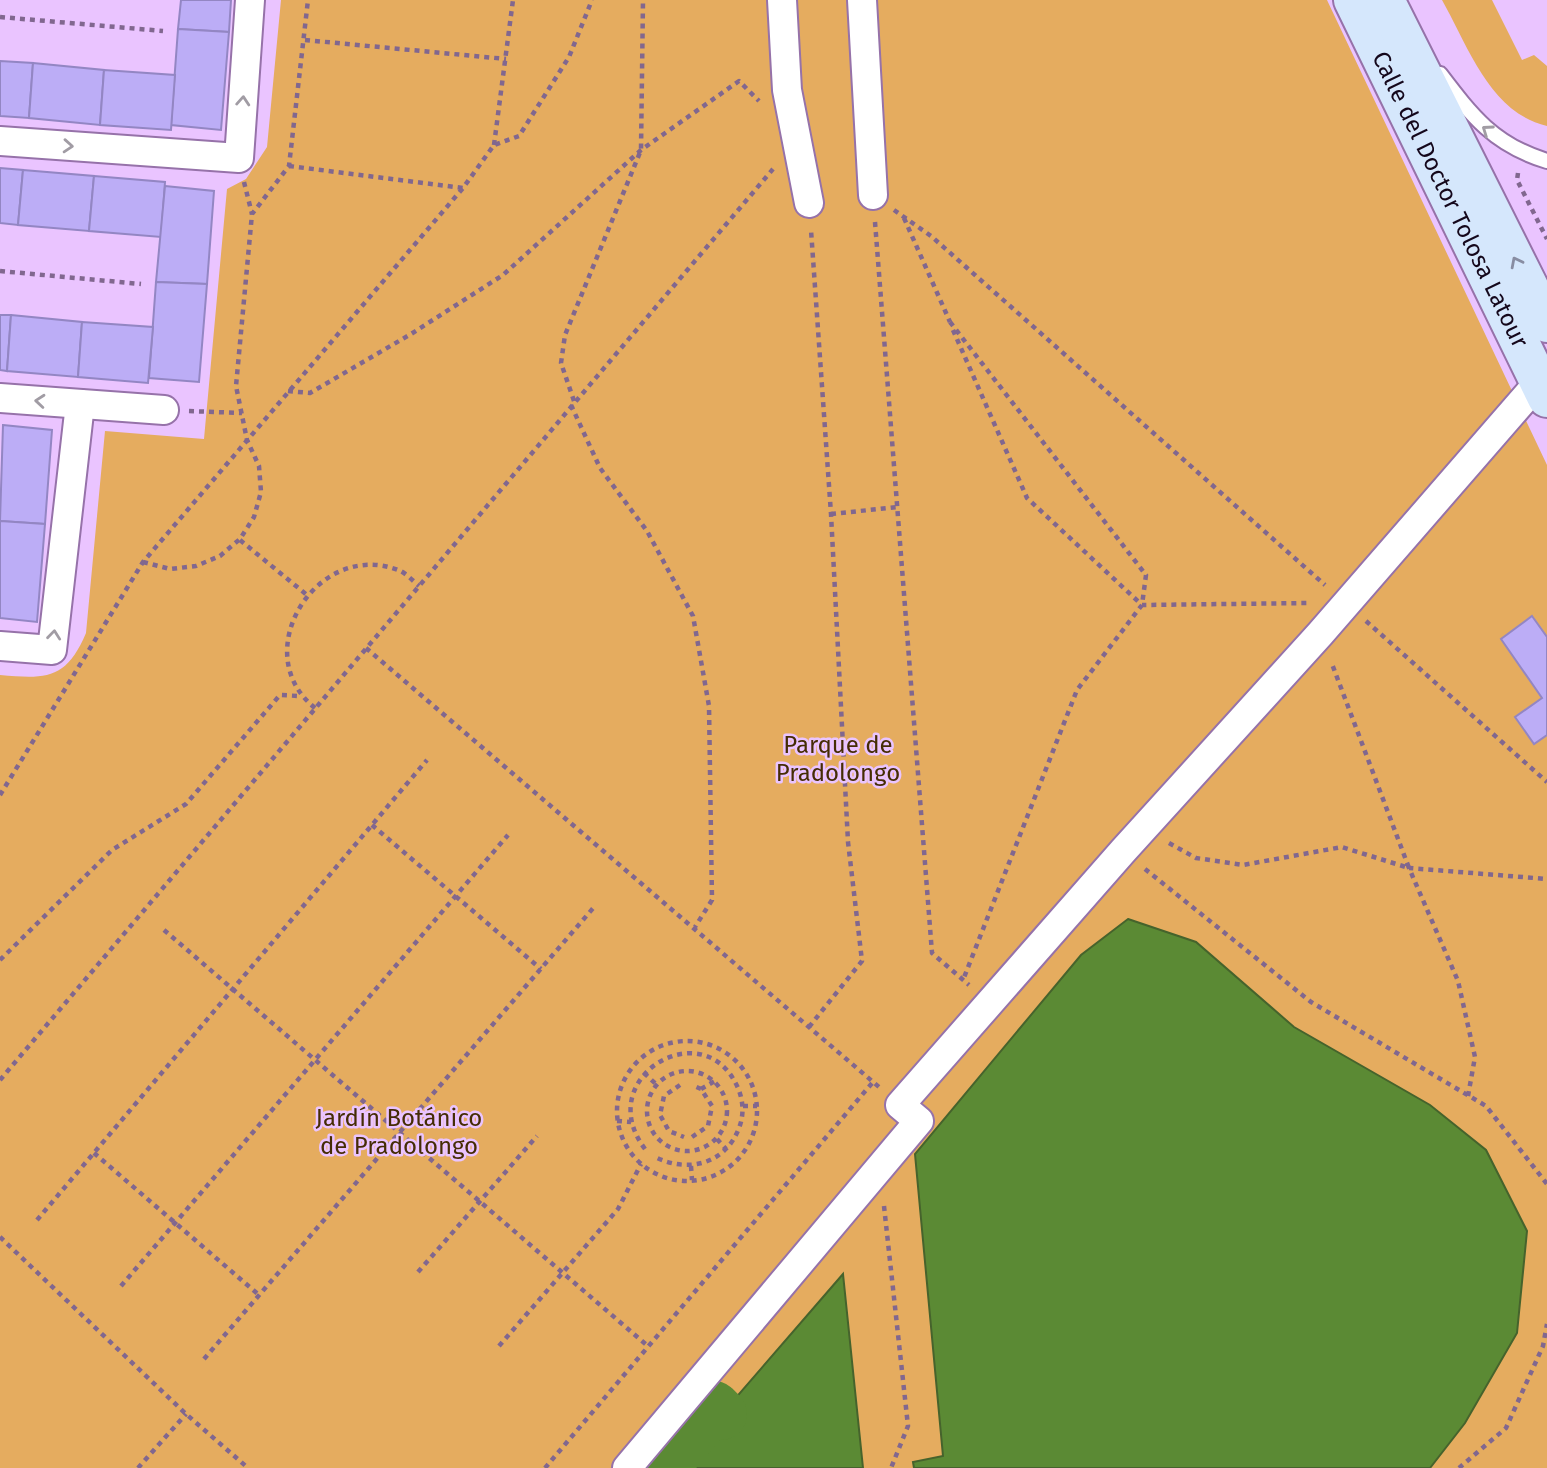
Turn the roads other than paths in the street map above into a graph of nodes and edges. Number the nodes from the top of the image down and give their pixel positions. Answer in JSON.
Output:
{"nodes":[{"id":1,"x":250,"y":0,"type":"edge"},
{"id":2,"x":782,"y":0,"type":"edge"},
{"id":3,"x":862,"y":0,"type":"edge"},
{"id":4,"x":1353,"y":0,"type":"edge"},
{"id":5,"x":1385,"y":0,"type":"edge"},
{"id":6,"x":0,"y":141,"type":"edge"},
{"id":7,"x":1547,"y":161,"type":"edge"},
{"id":8,"x":873,"y":195,"type":"road end"},
{"id":9,"x":809,"y":203,"type":"road end"},
{"id":10,"x":1546,"y":314,"type":"edge"},
{"id":11,"x":1543,"y":390,"type":"edge"},
{"id":12,"x":0,"y":398,"type":"edge"},
{"id":13,"x":80,"y":404,"type":"junction"},
{"id":14,"x":164,"y":410,"type":"road end"},
{"id":15,"x":0,"y":646,"type":"edge"},
{"id":16,"x":627,"y":1468,"type":"edge"}],
"edges":[{"from":6,"to":1,"type":"street","one_way":true},
{"from":2,"to":9,"type":"street"},
{"from":3,"to":8,"type":"street"},
{"from":4,"to":11,"type":"street","name":"Calle del Doctor Tolosa Latour"},
{"from":7,"to":5,"type":"lane","one_way":true},
{"from":10,"to":5,"type":"street","name":"Calle del Doctor Tolosa Latour","one_way":true},
{"from":11,"to":16,"type":"street"},
{"from":13,"to":12,"type":"street","one_way":true},
{"from":13,"to":14,"type":"street"},
{"from":15,"to":13,"type":"street","one_way":true}]}
